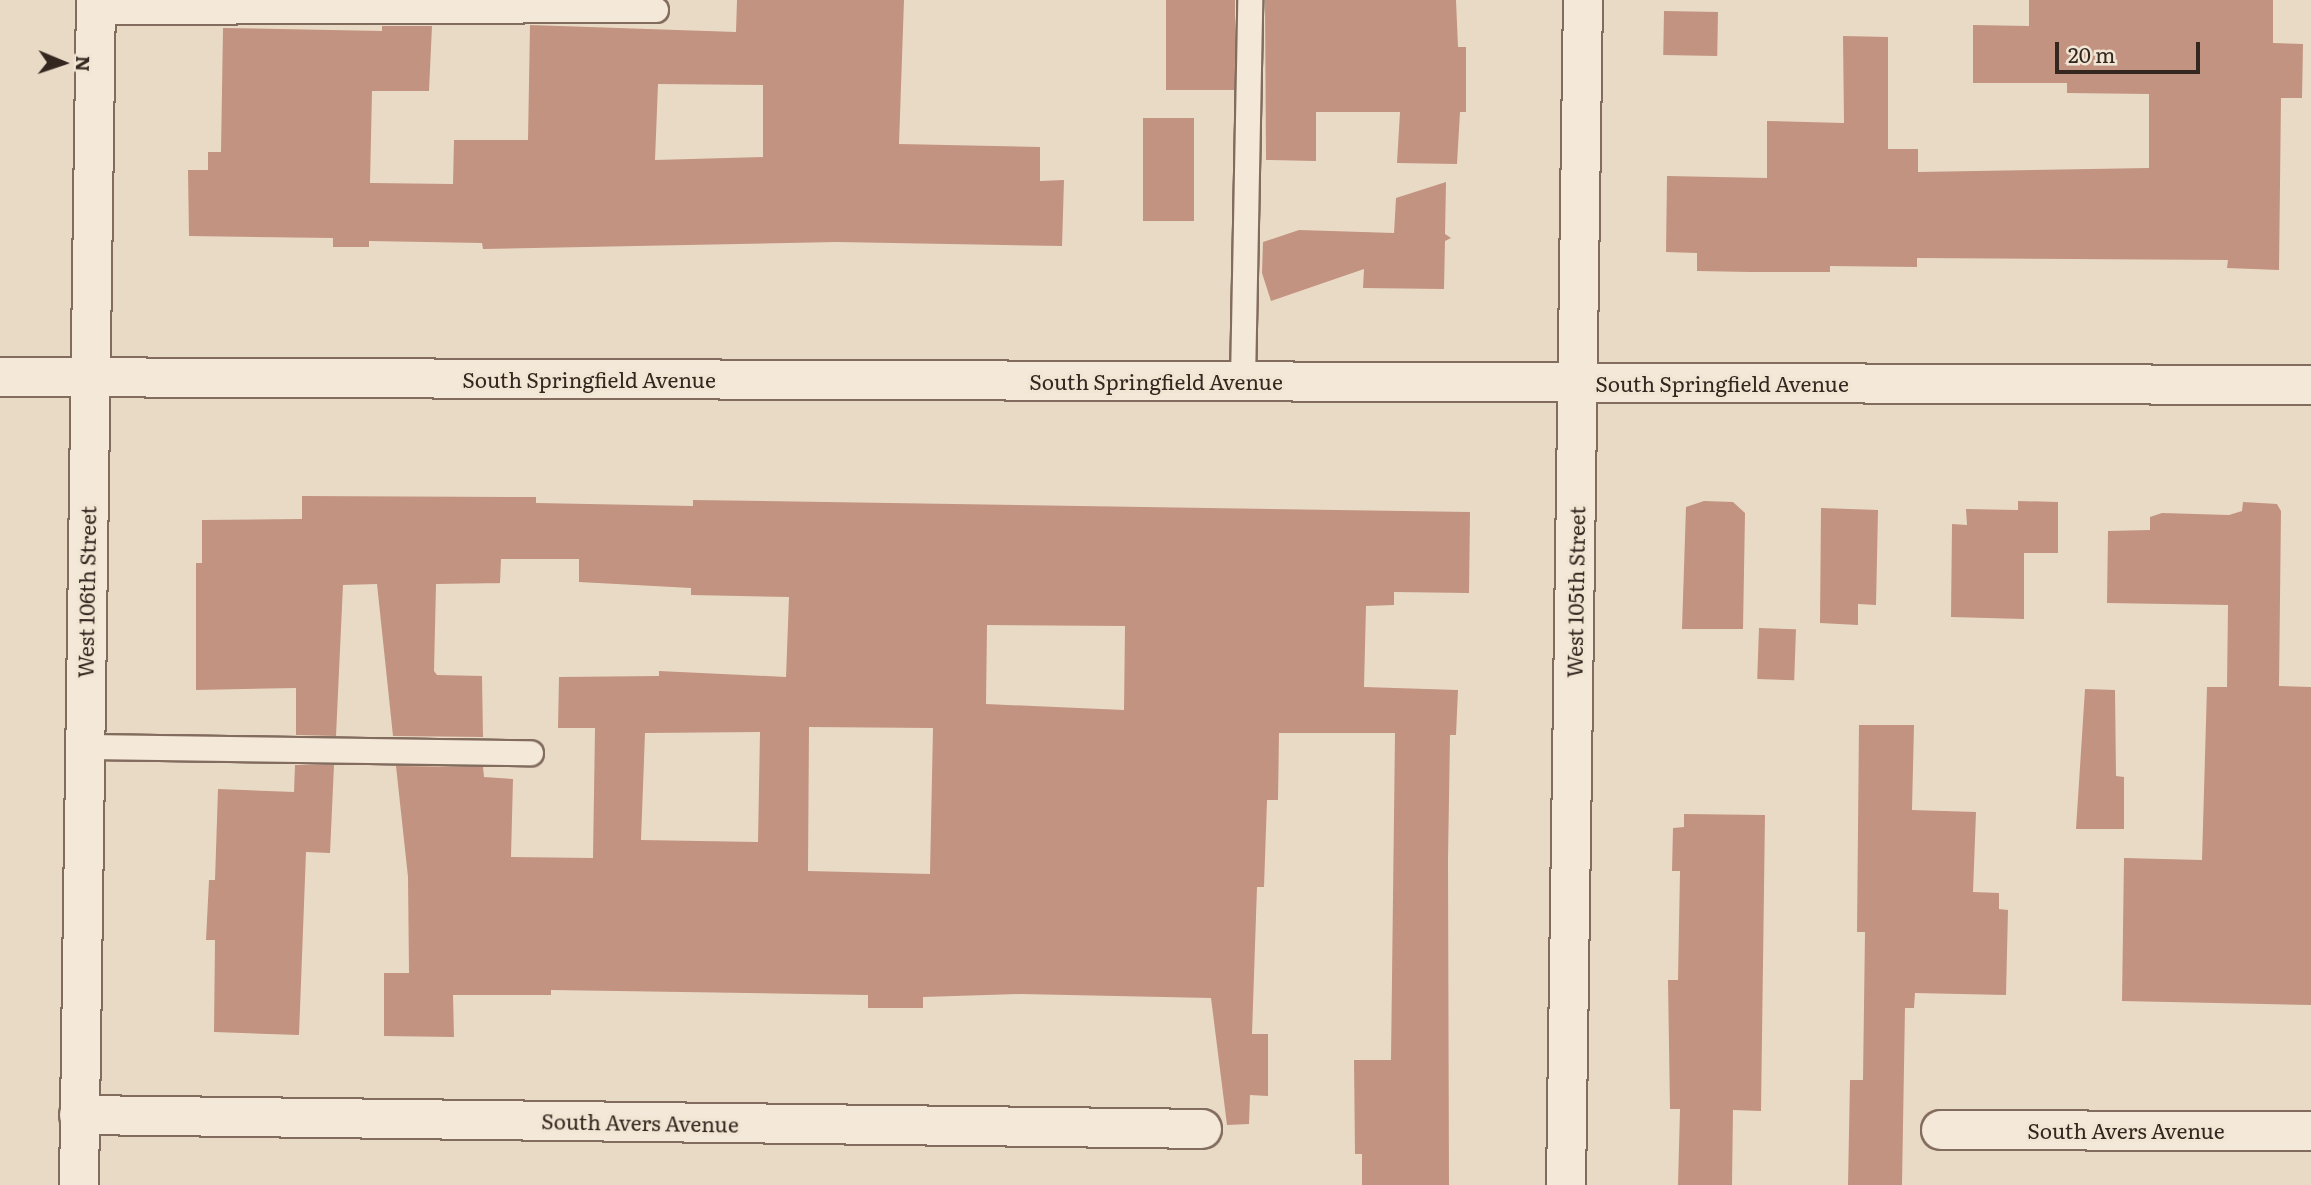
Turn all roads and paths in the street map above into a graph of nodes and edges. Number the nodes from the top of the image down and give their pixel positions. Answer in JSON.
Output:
{"nodes":[{"id":1,"x":1250,"y":0,"type":"edge"},
{"id":2,"x":1583,"y":0,"type":"edge"},
{"id":3,"x":96,"y":6,"type":"edge"},
{"id":4,"x":656,"y":10,"type":"dead end"},
{"id":5,"x":0,"y":377,"type":"edge"},
{"id":6,"x":88,"y":377,"type":"junction"},
{"id":7,"x":1243,"y":381,"type":"junction"},
{"id":8,"x":1577,"y":382,"type":"junction"},
{"id":9,"x":2311,"y":385,"type":"edge"},
{"id":10,"x":84,"y":747,"type":"junction"},
{"id":11,"x":531,"y":753,"type":"dead end"},
{"id":12,"x":79,"y":1115,"type":"junction"},
{"id":13,"x":1202,"y":1129,"type":"dead end"},
{"id":14,"x":1941,"y":1130,"type":"dead end"},
{"id":15,"x":2311,"y":1131,"type":"edge"},
{"id":16,"x":79,"y":1185,"type":"edge"},
{"id":17,"x":1566,"y":1185,"type":"edge"}],
"edges":[{"from":1,"to":7,"type":"lane"},
{"from":2,"to":8,"type":"street","name":"West 105th Street"},
{"from":3,"to":4,"type":"lane"},
{"from":3,"to":6,"type":"street","name":"West 106th Street"},
{"from":5,"to":6,"type":"street","name":"South Springfield Avenue"},
{"from":6,"to":7,"type":"street","name":"South Springfield Avenue"},
{"from":6,"to":10,"type":"street","name":"West 106th Street"},
{"from":7,"to":8,"type":"street","name":"South Springfield Avenue"},
{"from":8,"to":9,"type":"street","name":"South Springfield Avenue"},
{"from":8,"to":17,"type":"street","name":"West 105th Street"},
{"from":10,"to":11,"type":"lane"},
{"from":10,"to":12,"type":"street","name":"West 106th Street"},
{"from":12,"to":13,"type":"street","name":"South Avers Avenue"},
{"from":12,"to":16,"type":"street","name":"West 106th Street"},
{"from":14,"to":15,"type":"street","name":"South Avers Avenue"}]}
